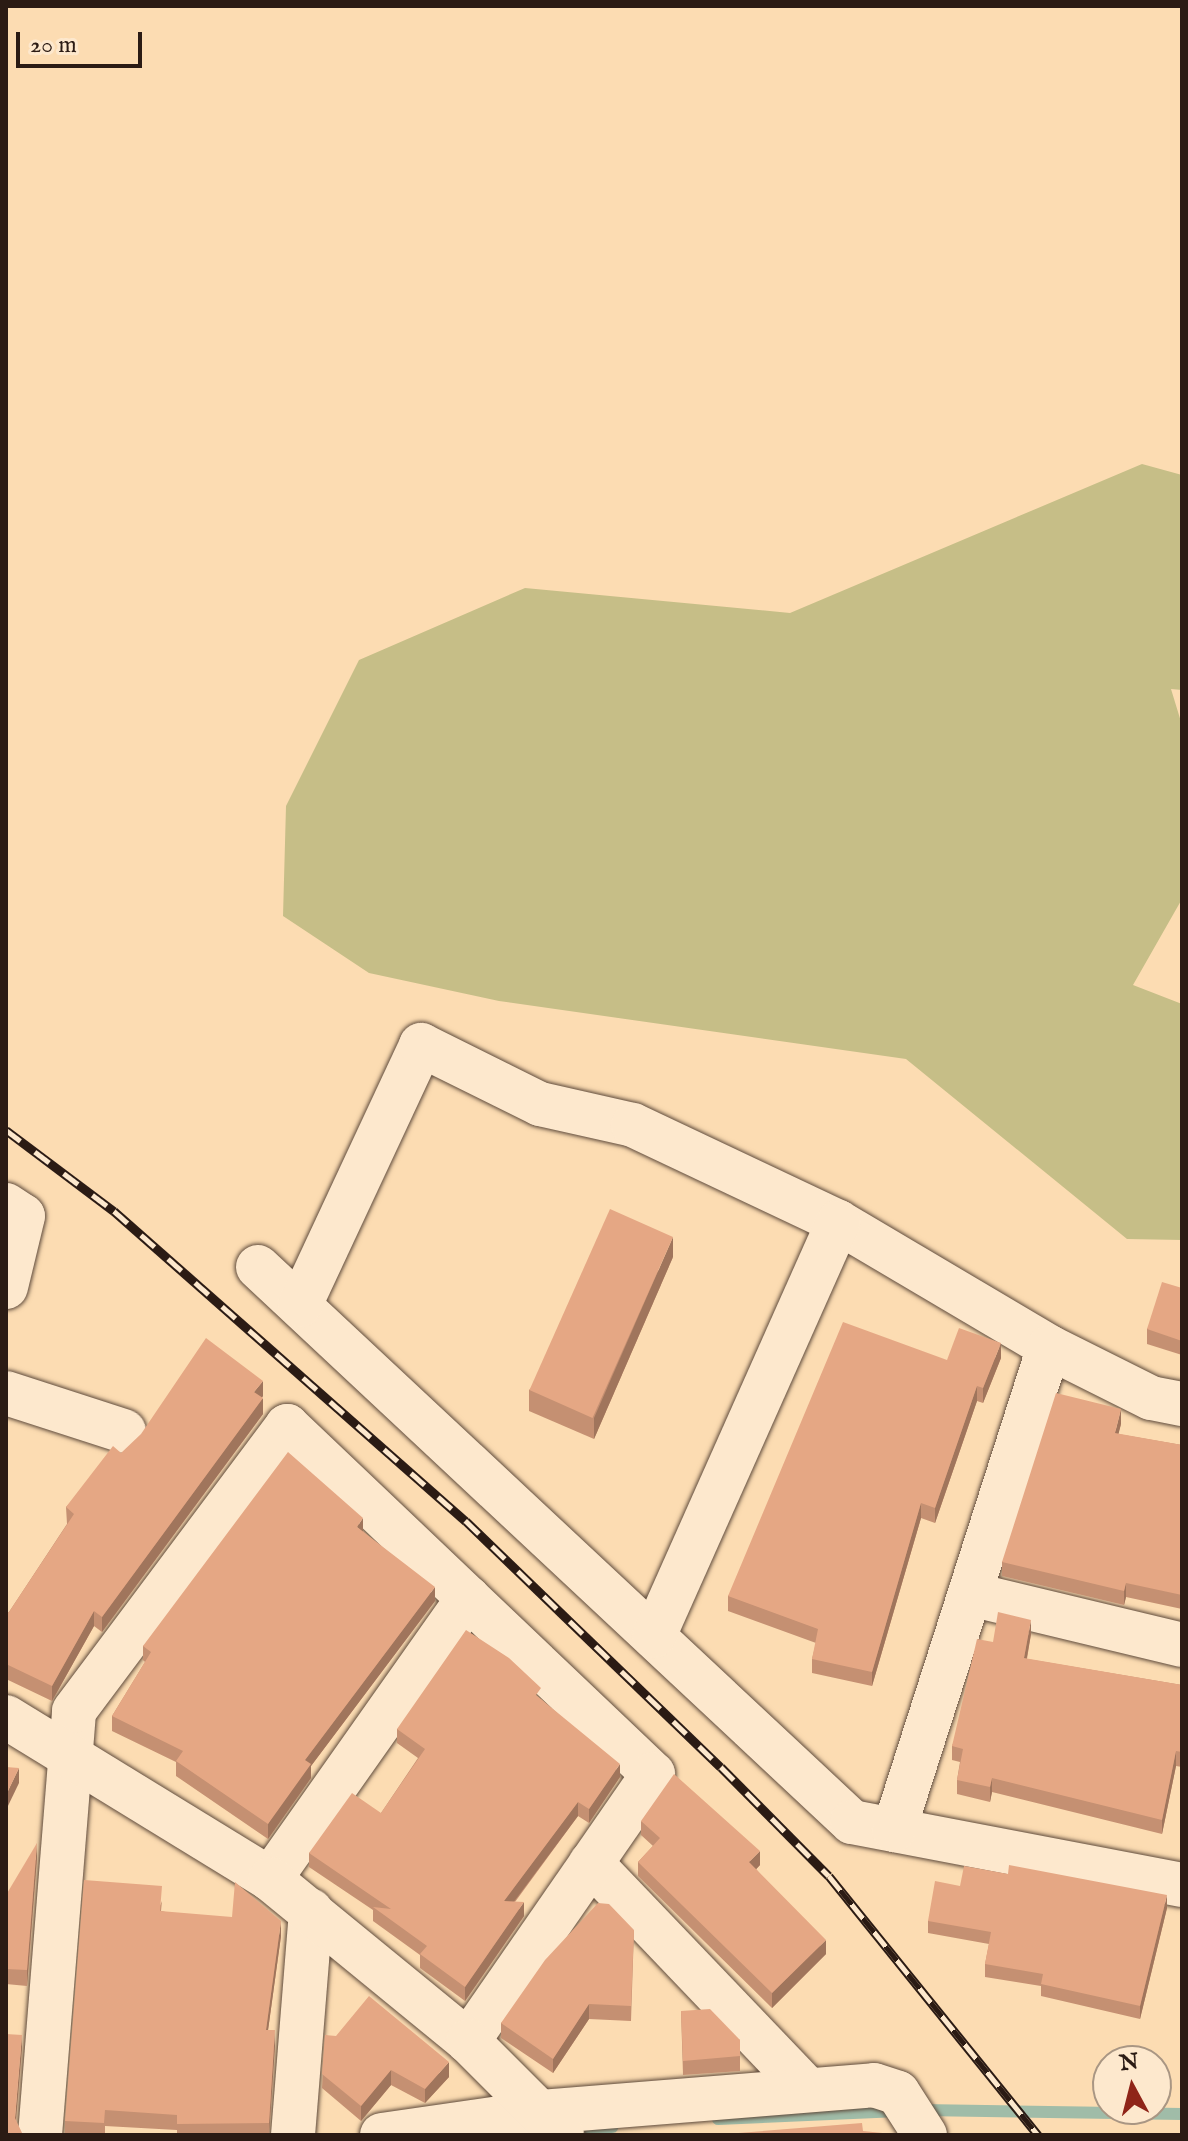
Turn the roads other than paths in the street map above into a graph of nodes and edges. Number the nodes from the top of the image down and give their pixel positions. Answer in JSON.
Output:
{"nodes":[{"id":1,"x":6,"y":1205,"type":"edge"},
{"id":2,"x":838,"y":1222,"type":"junction"},
{"id":3,"x":258,"y":1267,"type":"dead end"},
{"id":4,"x":6,"y":1287,"type":"edge"},
{"id":5,"x":300,"y":1305,"type":"junction"},
{"id":6,"x":1049,"y":1347,"type":"junction"},
{"id":7,"x":6,"y":1393,"type":"edge"},
{"id":8,"x":1182,"y":1404,"type":"edge"},
{"id":9,"x":124,"y":1431,"type":"dead end"},
{"id":10,"x":970,"y":1594,"type":"junction"},
{"id":11,"x":468,"y":1598,"type":"junction"},
{"id":12,"x":654,"y":1636,"type":"junction"},
{"id":13,"x":1182,"y":1645,"type":"edge"},
{"id":14,"x":6,"y":1717,"type":"edge"},
{"id":15,"x":68,"y":1750,"type":"junction"},
{"id":16,"x":894,"y":1830,"type":"junction"},
{"id":17,"x":591,"y":1863,"type":"junction"},
{"id":18,"x":270,"y":1879,"type":"junction"},
{"id":19,"x":1182,"y":1885,"type":"edge"},
{"id":20,"x":311,"y":1911,"type":"junction"},
{"id":21,"x":468,"y":2041,"type":"junction"},
{"id":22,"x":807,"y":2089,"type":"junction"},
{"id":23,"x":915,"y":2119,"type":"edge"},
{"id":24,"x":552,"y":2124,"type":"edge"},
{"id":25,"x":40,"y":2135,"type":"edge"},
{"id":26,"x":293,"y":2135,"type":"edge"},
{"id":27,"x":382,"y":2135,"type":"edge"}],
"edges":[{"from":1,"to":4,"type":"street"},
{"from":2,"to":5,"type":"street"},
{"from":2,"to":6,"type":"street"},
{"from":2,"to":12,"type":"street"},
{"from":3,"to":5,"type":"street"},
{"from":5,"to":12,"type":"street"},
{"from":6,"to":8,"type":"street"},
{"from":6,"to":10,"type":"street"},
{"from":7,"to":9,"type":"street"},
{"from":10,"to":13,"type":"street"},
{"from":10,"to":16,"type":"street"},
{"from":11,"to":15,"type":"street"},
{"from":11,"to":17,"type":"street"},
{"from":11,"to":18,"type":"street"},
{"from":12,"to":16,"type":"street"},
{"from":14,"to":15,"type":"street"},
{"from":15,"to":18,"type":"street"},
{"from":15,"to":25,"type":"street"},
{"from":16,"to":19,"type":"street"},
{"from":17,"to":21,"type":"street"},
{"from":17,"to":22,"type":"street"},
{"from":18,"to":20,"type":"street"},
{"from":20,"to":21,"type":"street"},
{"from":20,"to":26,"type":"street"},
{"from":21,"to":24,"type":"street"},
{"from":22,"to":23,"type":"street"},
{"from":22,"to":24,"type":"street"},
{"from":24,"to":27,"type":"street"}]}
